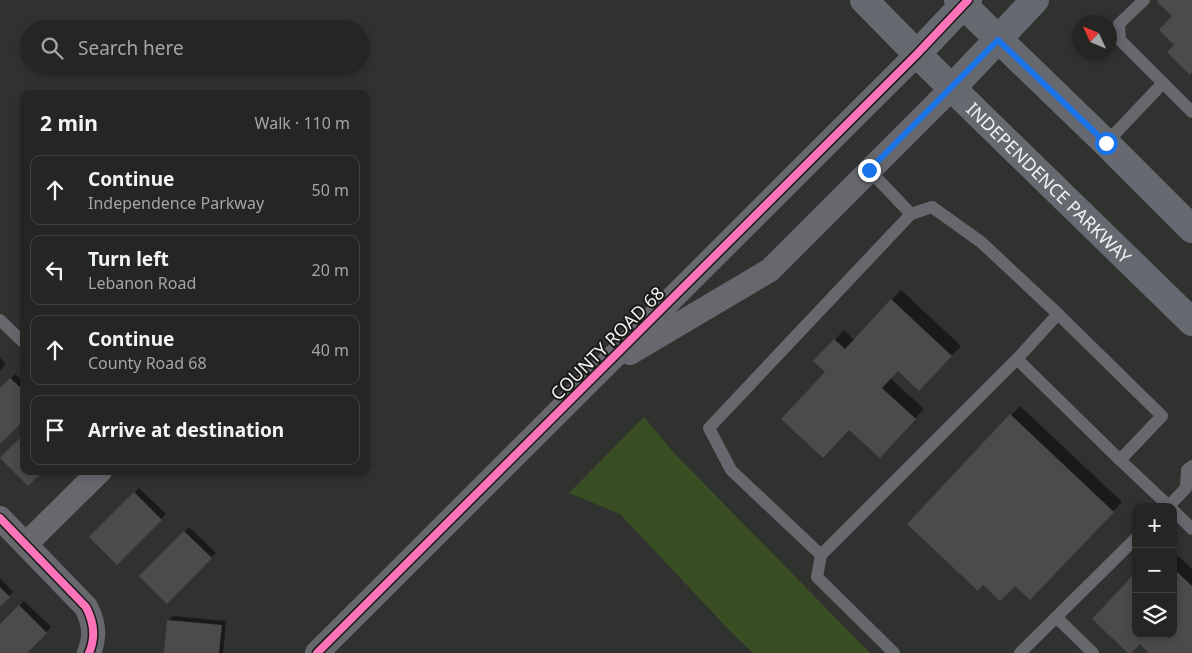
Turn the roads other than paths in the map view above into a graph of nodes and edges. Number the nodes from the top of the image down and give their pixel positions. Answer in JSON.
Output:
{"nodes":[{"id":1,"x":864,"y":0,"type":"edge"},
{"id":2,"x":1035,"y":0,"type":"edge"},
{"id":3,"x":1144,"y":0,"type":"edge"},
{"id":4,"x":963,"y":2,"type":"edge"},
{"id":5,"x":998,"y":40,"type":"junction"},
{"id":6,"x":917,"y":54,"type":"junction"},
{"id":7,"x":1163,"y":84,"type":"junction"},
{"id":8,"x":952,"y":88,"type":"junction"},
{"id":9,"x":1192,"y":112,"type":"edge"},
{"id":10,"x":1106,"y":143,"type":"junction"},
{"id":11,"x":869,"y":170,"type":"junction"},
{"id":12,"x":911,"y":214,"type":"junction"},
{"id":13,"x":1192,"y":229,"type":"edge"},
{"id":14,"x":1058,"y":314,"type":"junction"},
{"id":15,"x":0,"y":320,"type":"edge"},
{"id":16,"x":1192,"y":322,"type":"edge"},
{"id":17,"x":20,"y":340,"type":"edge"},
{"id":18,"x":1017,"y":359,"type":"junction"},
{"id":19,"x":598,"y":372,"type":"junction"},
{"id":20,"x":1120,"y":460,"type":"junction"},
{"id":21,"x":1192,"y":466,"type":"edge"},
{"id":22,"x":96,"y":475,"type":"edge"},
{"id":23,"x":1189,"y":488,"type":"edge"},
{"id":24,"x":1166,"y":503,"type":"edge"},
{"id":25,"x":1174,"y":503,"type":"edge"},
{"id":26,"x":1177,"y":514,"type":"edge"},
{"id":27,"x":0,"y":518,"type":"edge"},
{"id":28,"x":1192,"y":529,"type":"edge"},
{"id":29,"x":1132,"y":542,"type":"edge"},
{"id":30,"x":26,"y":544,"type":"junction"},
{"id":31,"x":821,"y":555,"type":"junction"},
{"id":32,"x":1056,"y":617,"type":"junction"},
{"id":33,"x":89,"y":653,"type":"edge"},
{"id":34,"x":317,"y":653,"type":"edge"},
{"id":35,"x":894,"y":653,"type":"edge"},
{"id":36,"x":1020,"y":653,"type":"edge"},
{"id":37,"x":1092,"y":653,"type":"edge"}],
"edges":[{"from":1,"to":6,"type":"main road","name":"INDEPENDENCE PARKWAY"},
{"from":2,"to":5,"type":"main road"},
{"from":3,"to":7,"type":"lane"},
{"from":4,"to":5,"type":"main road"},
{"from":4,"to":6,"type":"main road"},
{"from":5,"to":8,"type":"main road"},
{"from":5,"to":10,"type":"main road"},
{"from":6,"to":8,"type":"main road","name":"INDEPENDENCE PARKWAY"},
{"from":6,"to":19,"type":"street","name":"COUNTY ROAD 68"},
{"from":7,"to":9,"type":"lane"},
{"from":7,"to":10,"type":"lane"},
{"from":8,"to":11,"type":"street","name":"COUNTY ROAD 68"},
{"from":8,"to":16,"type":"main road","name":"INDEPENDENCE PARKWAY"},
{"from":10,"to":13,"type":"main road"},
{"from":11,"to":12,"type":"lane"},
{"from":11,"to":19,"type":"street","name":"COUNTY ROAD 68"},
{"from":12,"to":14,"type":"lane"},
{"from":12,"to":31,"type":"lane"},
{"from":14,"to":18,"type":"lane"},
{"from":14,"to":20,"type":"lane"},
{"from":15,"to":17,"type":"lane"},
{"from":18,"to":20,"type":"lane"},
{"from":18,"to":31,"type":"lane"},
{"from":19,"to":34,"type":"street","name":"COUNTY ROAD 68"},
{"from":20,"to":24,"type":"lane"},
{"from":21,"to":23,"type":"lane"},
{"from":22,"to":30,"type":"street"},
{"from":23,"to":25,"type":"lane"},
{"from":26,"to":28,"type":"lane"},
{"from":27,"to":30,"type":"street"},
{"from":29,"to":32,"type":"lane"},
{"from":30,"to":33,"type":"street"},
{"from":31,"to":35,"type":"lane"},
{"from":32,"to":36,"type":"lane"},
{"from":32,"to":37,"type":"lane"}]}
